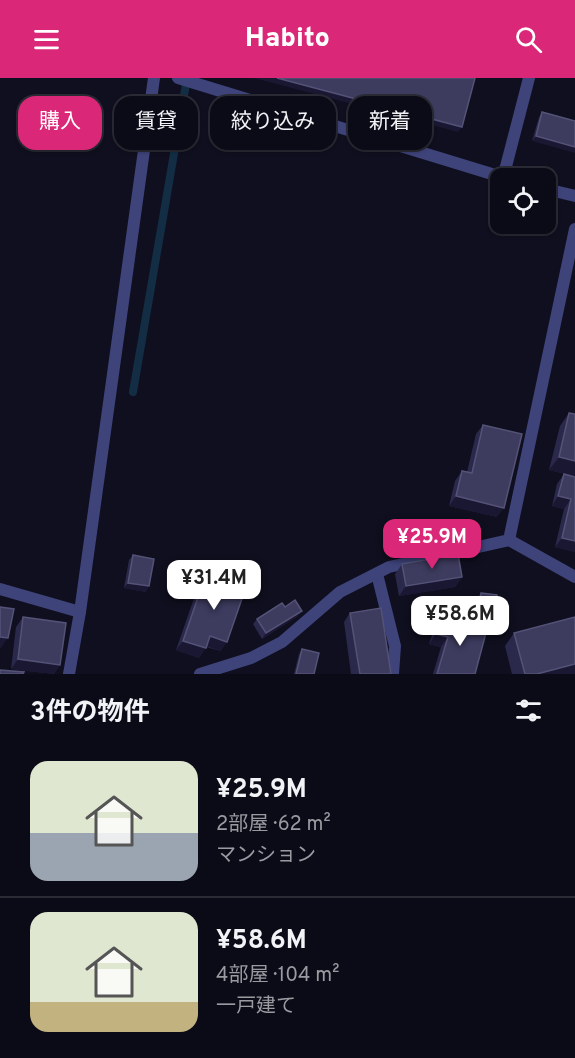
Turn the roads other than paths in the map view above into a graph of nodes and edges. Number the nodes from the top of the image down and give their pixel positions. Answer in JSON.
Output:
{"nodes":[{"id":1,"x":154,"y":78,"type":"edge"},
{"id":2,"x":178,"y":78,"type":"edge"},
{"id":3,"x":529,"y":78,"type":"edge"},
{"id":4,"x":506,"y":168,"type":"edge"},
{"id":5,"x":490,"y":174,"type":"edge"},
{"id":6,"x":556,"y":191,"type":"edge"},
{"id":7,"x":575,"y":196,"type":"edge"},
{"id":8,"x":575,"y":229,"type":"edge"},
{"id":9,"x":509,"y":540,"type":"junction"},
{"id":10,"x":377,"y":574,"type":"junction"},
{"id":11,"x":575,"y":577,"type":"edge"},
{"id":12,"x":0,"y":589,"type":"edge"},
{"id":13,"x":80,"y":612,"type":"junction"},
{"id":14,"x":227,"y":670,"type":"edge"},
{"id":15,"x":69,"y":674,"type":"edge"},
{"id":16,"x":200,"y":674,"type":"edge"},
{"id":17,"x":393,"y":674,"type":"edge"}],
"edges":[{"from":1,"to":13,"type":"street"},
{"from":2,"to":5,"type":"street"},
{"from":3,"to":4,"type":"street"},
{"from":6,"to":7,"type":"street"},
{"from":8,"to":9,"type":"street"},
{"from":9,"to":10,"type":"street"},
{"from":9,"to":11,"type":"street"},
{"from":10,"to":14,"type":"street"},
{"from":10,"to":17,"type":"street"},
{"from":12,"to":13,"type":"street"},
{"from":13,"to":15,"type":"street"},
{"from":14,"to":16,"type":"street"}]}
